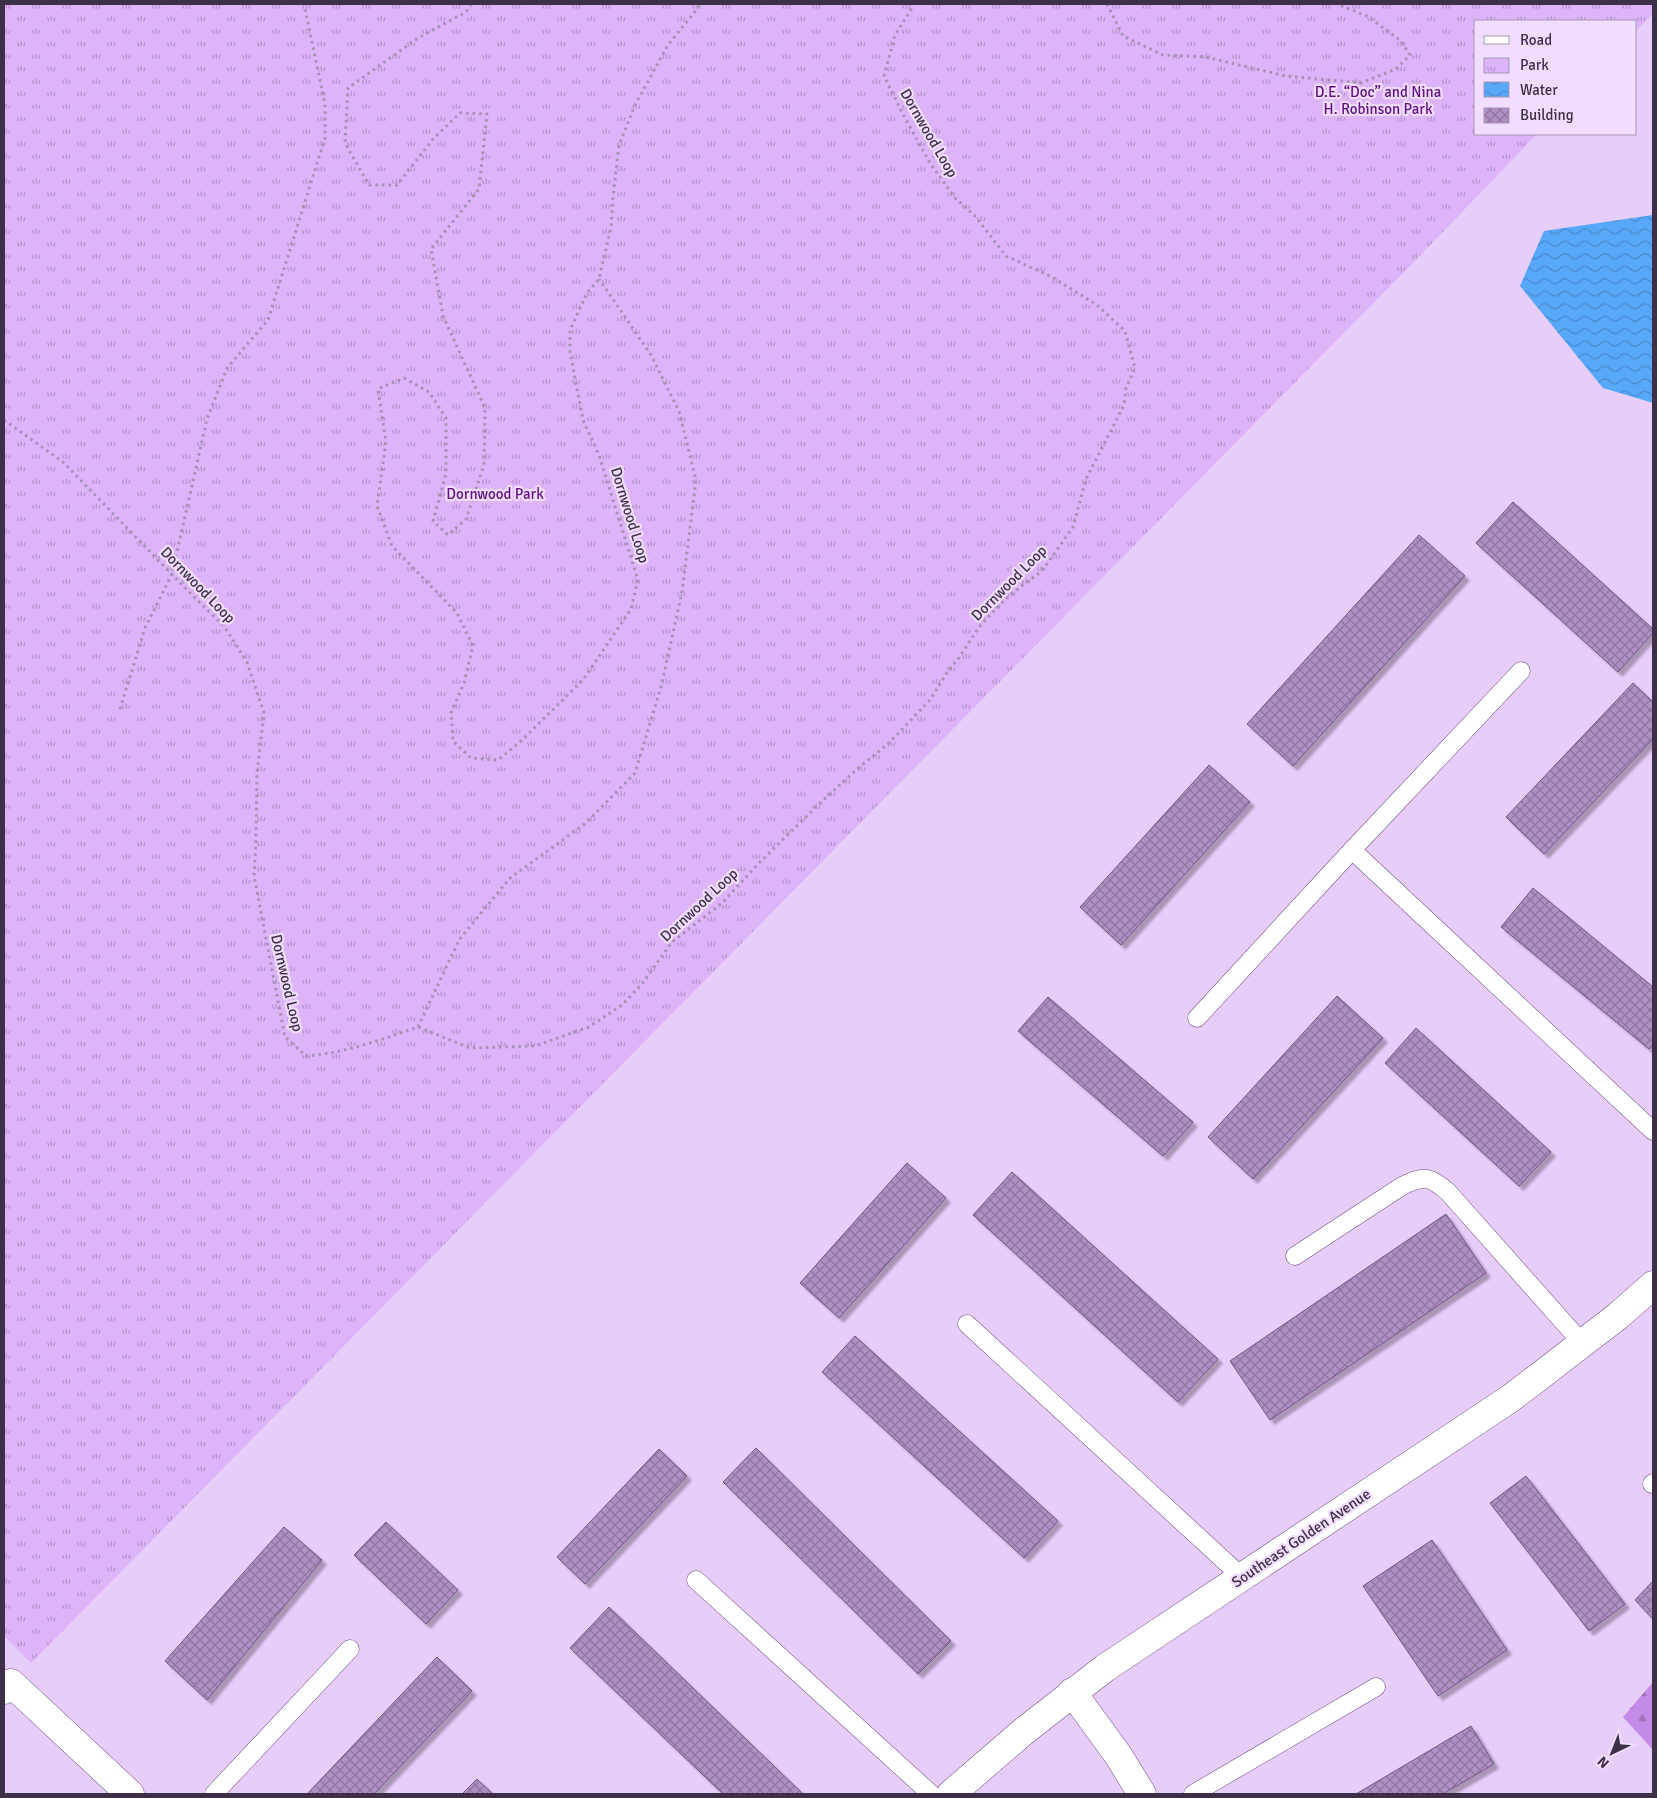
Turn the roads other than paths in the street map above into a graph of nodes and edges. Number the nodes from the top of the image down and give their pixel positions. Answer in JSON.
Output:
{"nodes":[{"id":1,"x":1521,"y":671,"type":"dead end"},
{"id":2,"x":1352,"y":850,"type":"junction"},
{"id":3,"x":1196,"y":1018,"type":"dead end"},
{"id":4,"x":1653,"y":1131,"type":"edge"},
{"id":5,"x":1295,"y":1256,"type":"dead end"},
{"id":6,"x":1653,"y":1286,"type":"edge"},
{"id":7,"x":967,"y":1324,"type":"dead end"},
{"id":8,"x":1582,"y":1343,"type":"junction"},
{"id":9,"x":1242,"y":1577,"type":"junction"},
{"id":10,"x":696,"y":1580,"type":"dead end"},
{"id":11,"x":350,"y":1650,"type":"dead end"},
{"id":12,"x":6,"y":1684,"type":"edge"},
{"id":13,"x":1376,"y":1687,"type":"dead end"},
{"id":14,"x":1072,"y":1692,"type":"junction"},
{"id":15,"x":130,"y":1794,"type":"edge"},
{"id":16,"x":214,"y":1794,"type":"edge"},
{"id":17,"x":930,"y":1794,"type":"edge"},
{"id":18,"x":951,"y":1794,"type":"edge"},
{"id":19,"x":1142,"y":1794,"type":"edge"},
{"id":20,"x":1193,"y":1794,"type":"edge"}],
"edges":[{"from":1,"to":2,"type":"lane"},
{"from":2,"to":3,"type":"lane"},
{"from":2,"to":4,"type":"lane"},
{"from":5,"to":8,"type":"lane"},
{"from":6,"to":8,"type":"street","name":"Southeast Golden Avenue"},
{"from":7,"to":9,"type":"lane"},
{"from":8,"to":9,"type":"street","name":"Southeast Golden Avenue"},
{"from":9,"to":14,"type":"street","name":"Southeast Golden Avenue"},
{"from":10,"to":17,"type":"lane"},
{"from":11,"to":16,"type":"lane"},
{"from":12,"to":15,"type":"street"},
{"from":13,"to":20,"type":"lane"},
{"from":14,"to":18,"type":"street","name":"Southeast Golden Avenue"},
{"from":14,"to":19,"type":"street"}]}
